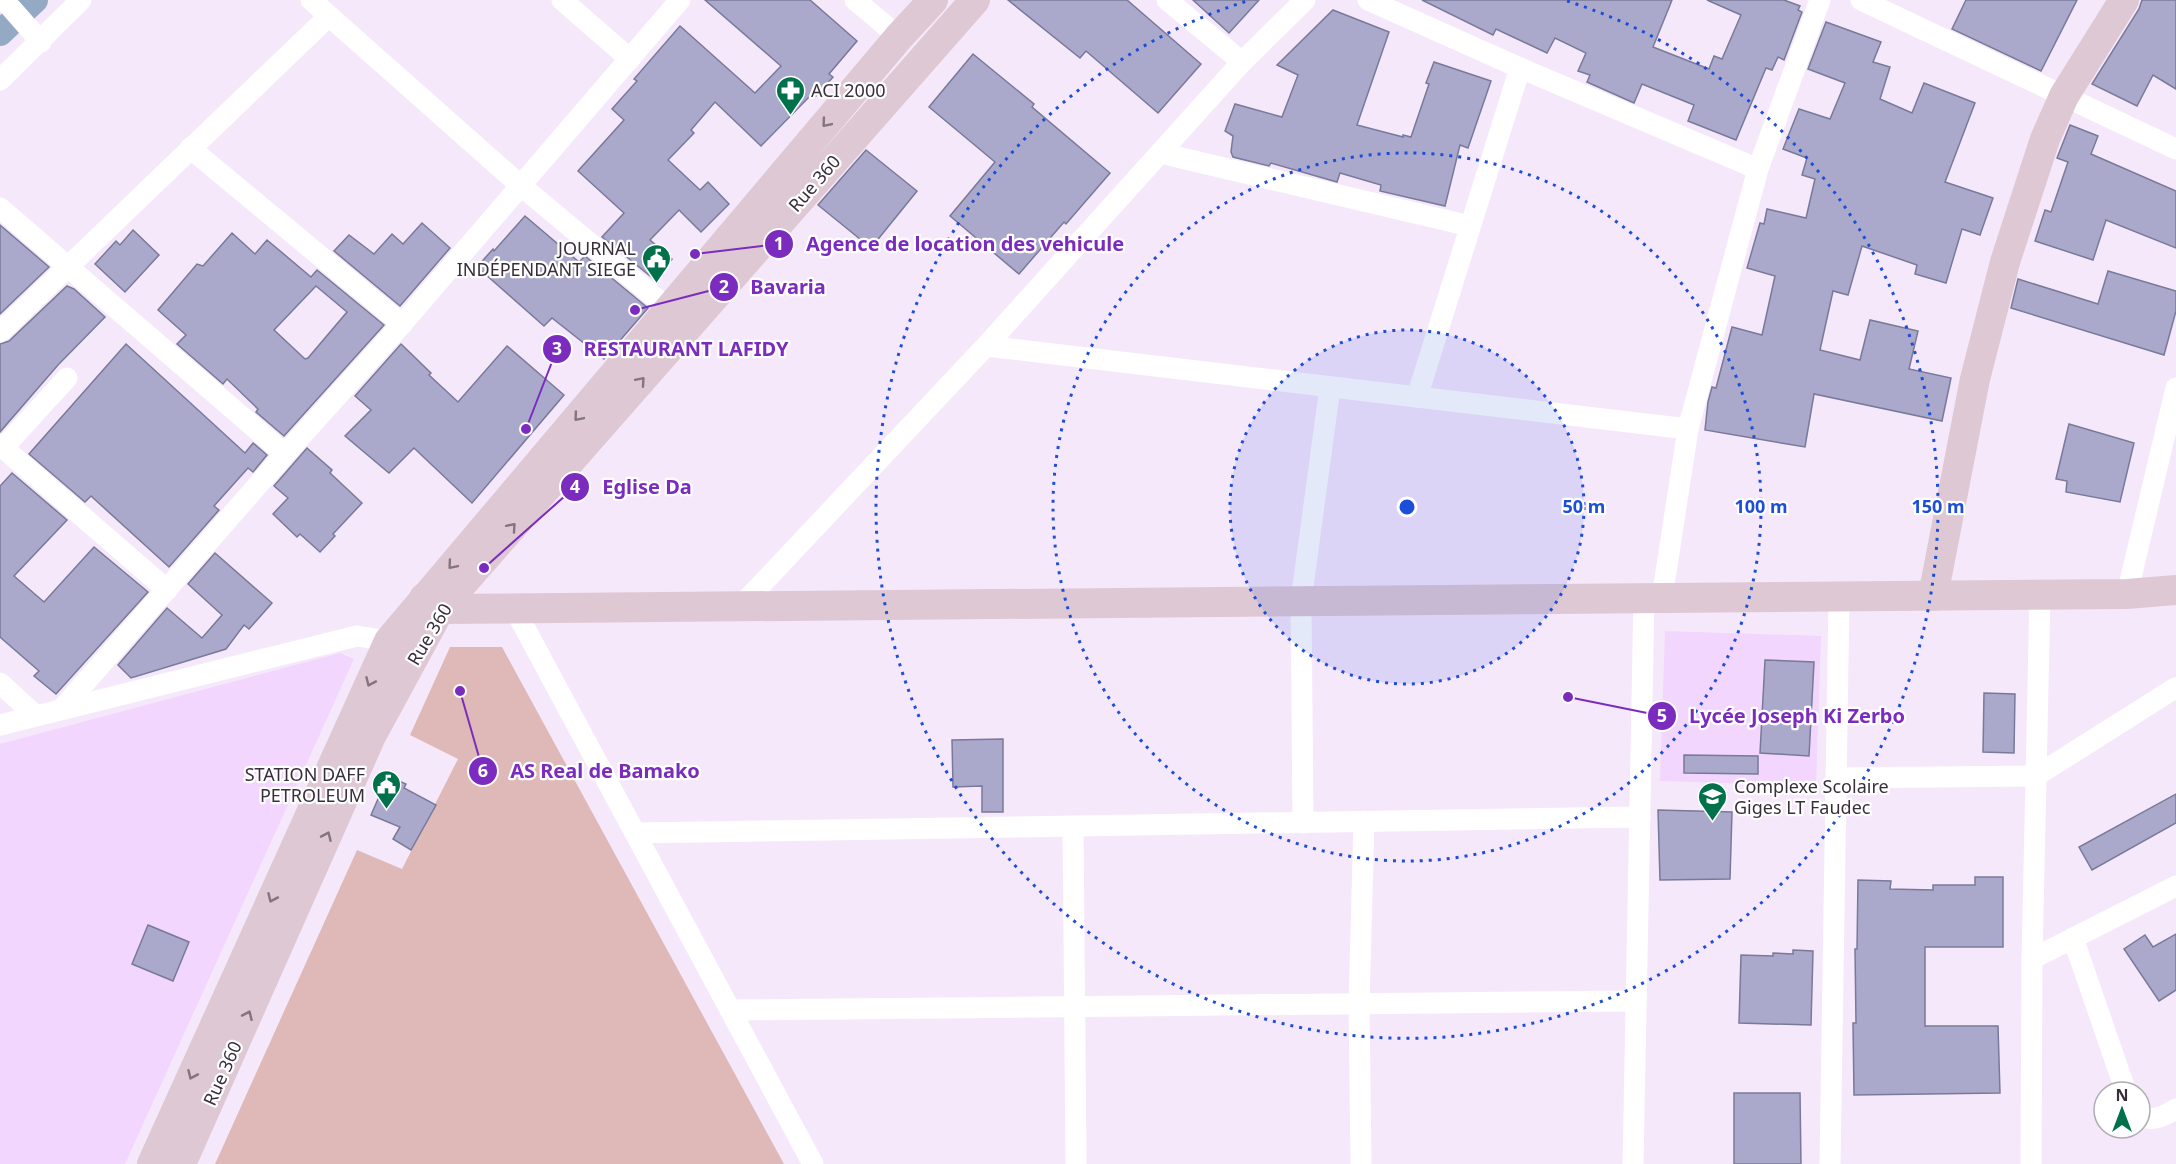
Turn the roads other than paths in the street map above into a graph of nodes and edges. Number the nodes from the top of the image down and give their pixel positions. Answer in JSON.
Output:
{"nodes":[{"id":1,"x":81,"y":0,"type":"edge"},
{"id":2,"x":311,"y":0,"type":"edge"},
{"id":3,"x":562,"y":0,"type":"edge"},
{"id":4,"x":680,"y":0,"type":"edge"},
{"id":5,"x":855,"y":0,"type":"edge"},
{"id":6,"x":933,"y":0,"type":"edge"},
{"id":7,"x":975,"y":0,"type":"edge"},
{"id":8,"x":1167,"y":0,"type":"edge"},
{"id":9,"x":1305,"y":0,"type":"edge"},
{"id":10,"x":1368,"y":0,"type":"edge"},
{"id":11,"x":1820,"y":0,"type":"edge"},
{"id":12,"x":1861,"y":0,"type":"edge"},
{"id":13,"x":2124,"y":0,"type":"edge"},
{"id":14,"x":5,"y":2,"type":"edge"},
{"id":15,"x":328,"y":16,"type":"junction"},
{"id":16,"x":36,"y":37,"type":"junction"},
{"id":17,"x":899,"y":37,"type":"junction"},
{"id":18,"x":630,"y":59,"type":"junction"},
{"id":19,"x":1242,"y":62,"type":"junction"},
{"id":20,"x":1520,"y":68,"type":"junction"},
{"id":21,"x":0,"y":80,"type":"edge"},
{"id":22,"x":2064,"y":96,"type":"junction"},
{"id":23,"x":190,"y":148,"type":"junction"},
{"id":24,"x":2176,"y":149,"type":"edge"},
{"id":25,"x":1160,"y":153,"type":"junction"},
{"id":26,"x":1758,"y":169,"type":"junction"},
{"id":27,"x":520,"y":185,"type":"junction"},
{"id":28,"x":0,"y":208,"type":"edge"},
{"id":29,"x":1470,"y":226,"type":"junction"},
{"id":30,"x":67,"y":267,"type":"junction"},
{"id":31,"x":669,"y":309,"type":"junction"},
{"id":32,"x":402,"y":324,"type":"junction"},
{"id":33,"x":0,"y":332,"type":"edge"},
{"id":34,"x":986,"y":346,"type":"junction"},
{"id":35,"x":67,"y":378,"type":"dead end"},
{"id":36,"x":1330,"y":387,"type":"junction"},
{"id":37,"x":2176,"y":388,"type":"edge"},
{"id":38,"x":1416,"y":397,"type":"junction"},
{"id":39,"x":1688,"y":429,"type":"junction"},
{"id":40,"x":2,"y":447,"type":"edge"},
{"id":41,"x":285,"y":454,"type":"junction"},
{"id":42,"x":167,"y":590,"type":"junction"},
{"id":43,"x":2176,"y":590,"type":"edge"},
{"id":44,"x":2127,"y":594,"type":"junction"},
{"id":45,"x":2040,"y":595,"type":"junction"},
{"id":46,"x":1933,"y":596,"type":"junction"},
{"id":47,"x":1839,"y":597,"type":"junction"},
{"id":48,"x":1653,"y":598,"type":"junction"},
{"id":49,"x":1301,"y":601,"type":"junction"},
{"id":50,"x":432,"y":604,"type":"junction"},
{"id":51,"x":741,"y":606,"type":"junction"},
{"id":52,"x":514,"y":608,"type":"junction"},
{"id":53,"x":388,"y":641,"type":"junction"},
{"id":54,"x":0,"y":683,"type":"edge"},
{"id":55,"x":2175,"y":688,"type":"edge"},
{"id":56,"x":62,"y":709,"type":"junction"},
{"id":57,"x":36,"y":716,"type":"junction"},
{"id":58,"x":0,"y":725,"type":"edge"},
{"id":59,"x":2036,"y":776,"type":"junction"},
{"id":60,"x":1836,"y":778,"type":"junction"},
{"id":61,"x":1640,"y":818,"type":"junction"},
{"id":62,"x":1364,"y":821,"type":"junction"},
{"id":63,"x":1303,"y":823,"type":"junction"},
{"id":64,"x":1074,"y":826,"type":"junction"},
{"id":65,"x":635,"y":834,"type":"junction"},
{"id":66,"x":2176,"y":886,"type":"edge"},
{"id":67,"x":2073,"y":938,"type":"junction"},
{"id":68,"x":2032,"y":959,"type":"junction"},
{"id":69,"x":1636,"y":1001,"type":"junction"},
{"id":70,"x":1359,"y":1004,"type":"junction"},
{"id":71,"x":1075,"y":1006,"type":"junction"},
{"id":72,"x":730,"y":1010,"type":"junction"},
{"id":73,"x":2122,"y":1080,"type":"edge"},
{"id":74,"x":2176,"y":1109,"type":"edge"},
{"id":75,"x":2152,"y":1119,"type":"edge"},
{"id":76,"x":152,"y":1164,"type":"edge"},
{"id":77,"x":182,"y":1164,"type":"edge"},
{"id":78,"x":813,"y":1164,"type":"edge"},
{"id":79,"x":1076,"y":1164,"type":"edge"},
{"id":80,"x":1361,"y":1164,"type":"edge"},
{"id":81,"x":1633,"y":1164,"type":"edge"},
{"id":82,"x":1830,"y":1164,"type":"edge"},
{"id":83,"x":2031,"y":1164,"type":"edge"}],
"edges":[{"from":1,"to":16,"type":"street"},
{"from":2,"to":15,"type":"street"},
{"from":3,"to":18,"type":"street"},
{"from":4,"to":18,"type":"street"},
{"from":5,"to":17,"type":"street"},
{"from":6,"to":17,"type":"main road","name":"Rue 360"},
{"from":50,"to":7,"type":"main road","name":"Rue 360","one_way":true},
{"from":8,"to":19,"type":"street"},
{"from":9,"to":19,"type":"street"},
{"from":10,"to":20,"type":"street"},
{"from":11,"to":26,"type":"street"},
{"from":12,"to":22,"type":"street"},
{"from":13,"to":22,"type":"main road"},
{"from":14,"to":16,"type":"street"},
{"from":15,"to":23,"type":"street"},
{"from":15,"to":27,"type":"street"},
{"from":16,"to":21,"type":"street"},
{"from":17,"to":31,"type":"main road","name":"Rue 360","one_way":true},
{"from":18,"to":27,"type":"street"},
{"from":19,"to":25,"type":"street"},
{"from":20,"to":26,"type":"street"},
{"from":20,"to":29,"type":"street"},
{"from":22,"to":24,"type":"street"},
{"from":22,"to":46,"type":"main road"},
{"from":23,"to":30,"type":"street"},
{"from":23,"to":32,"type":"street"},
{"from":25,"to":29,"type":"street"},
{"from":25,"to":34,"type":"street"},
{"from":26,"to":39,"type":"street"},
{"from":27,"to":31,"type":"street"},
{"from":27,"to":32,"type":"street"},
{"from":28,"to":30,"type":"street"},
{"from":29,"to":38,"type":"street"},
{"from":30,"to":33,"type":"street"},
{"from":30,"to":41,"type":"street"},
{"from":31,"to":50,"type":"main road","name":"Rue 360","one_way":true},
{"from":32,"to":41,"type":"street"},
{"from":34,"to":36,"type":"street"},
{"from":34,"to":51,"type":"street"},
{"from":35,"to":40,"type":"street"},
{"from":36,"to":38,"type":"street"},
{"from":36,"to":49,"type":"street"},
{"from":37,"to":44,"type":"street"},
{"from":38,"to":39,"type":"street"},
{"from":39,"to":48,"type":"street"},
{"from":40,"to":42,"type":"street"},
{"from":41,"to":42,"type":"street"},
{"from":42,"to":56,"type":"street"},
{"from":43,"to":44,"type":"main road"},
{"from":44,"to":45,"type":"main road"},
{"from":45,"to":46,"type":"main road"},
{"from":45,"to":59,"type":"street"},
{"from":46,"to":47,"type":"main road"},
{"from":47,"to":48,"type":"main road"},
{"from":47,"to":60,"type":"street"},
{"from":48,"to":49,"type":"main road"},
{"from":48,"to":61,"type":"street"},
{"from":49,"to":51,"type":"main road"},
{"from":49,"to":63,"type":"street"},
{"from":50,"to":52,"type":"main road"},
{"from":50,"to":53,"type":"main road","name":"Rue 360"},
{"from":77,"to":50,"type":"main road","name":"Rue 360","one_way":true},
{"from":51,"to":52,"type":"main road"},
{"from":52,"to":65,"type":"street"},
{"from":53,"to":56,"type":"street"},
{"from":53,"to":76,"type":"main road","name":"Rue 360","one_way":true},
{"from":54,"to":57,"type":"street"},
{"from":55,"to":59,"type":"street"},
{"from":56,"to":57,"type":"street"},
{"from":57,"to":58,"type":"street"},
{"from":59,"to":60,"type":"street"},
{"from":59,"to":68,"type":"street"},
{"from":60,"to":82,"type":"street"},
{"from":61,"to":62,"type":"street"},
{"from":61,"to":69,"type":"street"},
{"from":62,"to":63,"type":"street"},
{"from":62,"to":70,"type":"street"},
{"from":63,"to":64,"type":"street"},
{"from":64,"to":65,"type":"street"},
{"from":64,"to":71,"type":"street"},
{"from":65,"to":72,"type":"street"},
{"from":66,"to":67,"type":"street"},
{"from":67,"to":68,"type":"street"},
{"from":67,"to":73,"type":"street"},
{"from":68,"to":83,"type":"street"},
{"from":69,"to":70,"type":"street"},
{"from":69,"to":81,"type":"street"},
{"from":70,"to":71,"type":"street"},
{"from":70,"to":80,"type":"street"},
{"from":71,"to":72,"type":"street"},
{"from":71,"to":79,"type":"street"},
{"from":72,"to":78,"type":"street"},
{"from":74,"to":75,"type":"street"}]}
